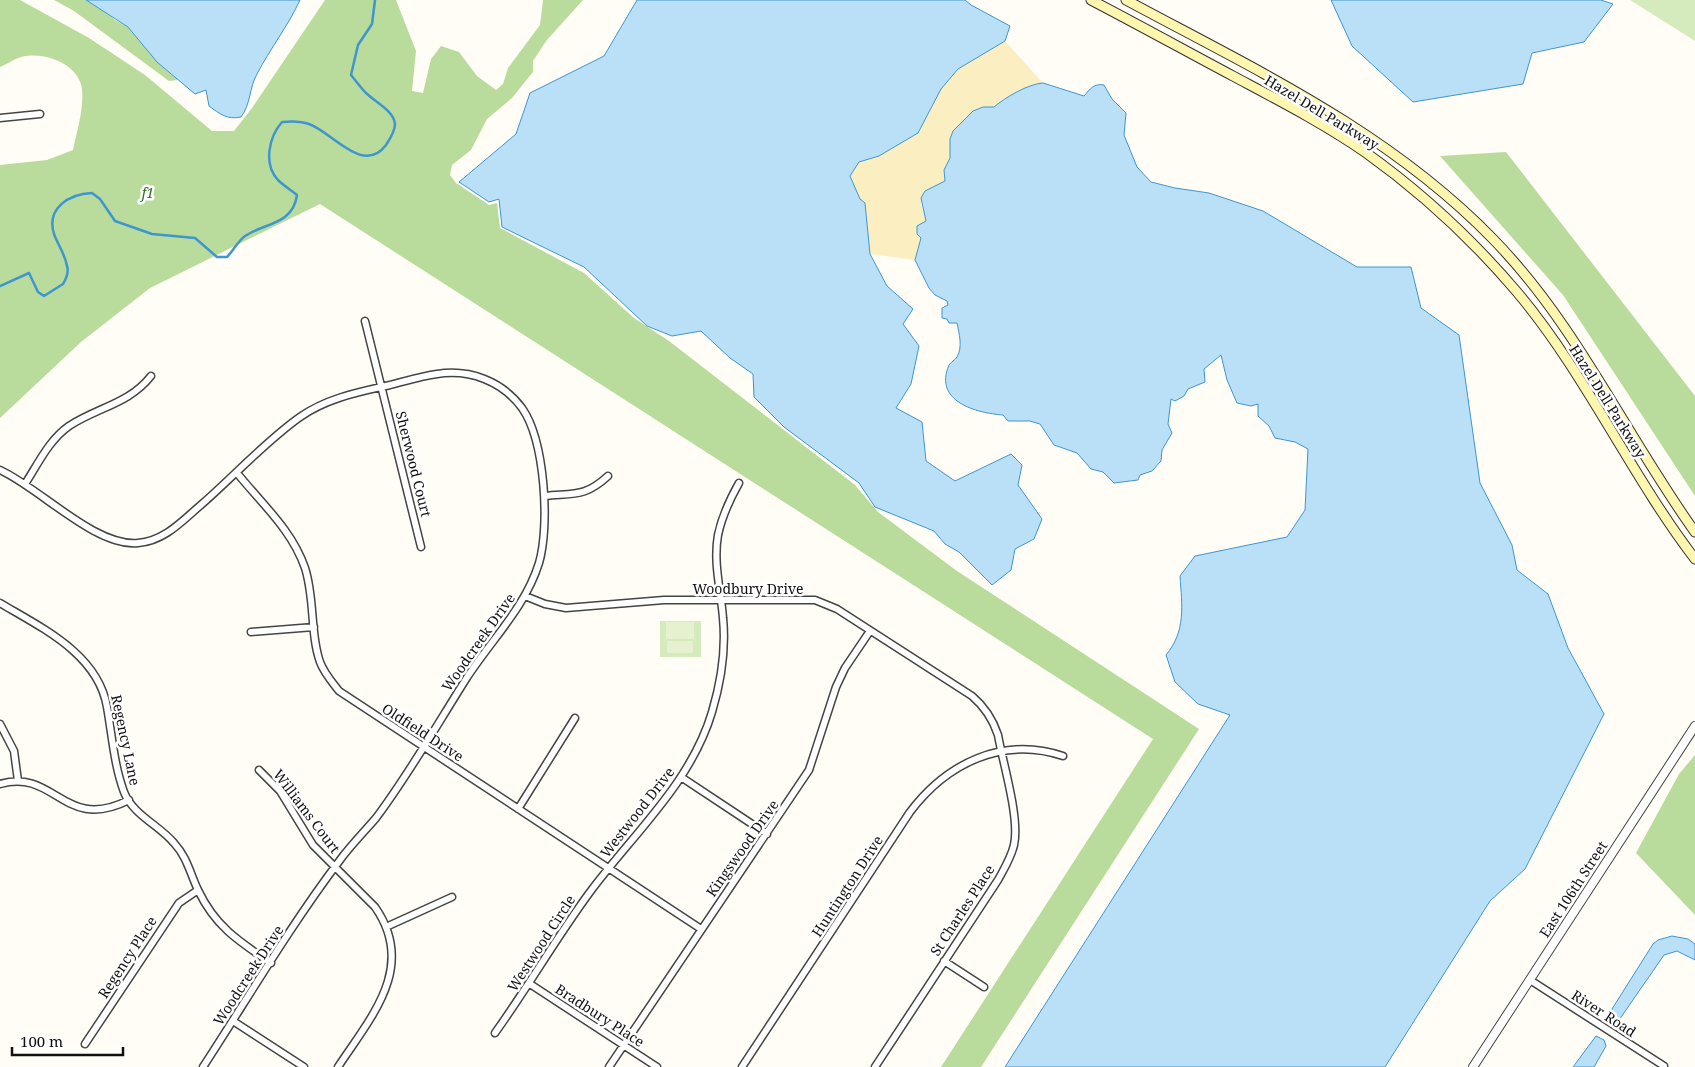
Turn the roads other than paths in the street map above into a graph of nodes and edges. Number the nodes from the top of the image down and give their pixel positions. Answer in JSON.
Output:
{"nodes":[{"id":1,"x":1092,"y":0,"type":"edge"},
{"id":2,"x":1126,"y":0,"type":"edge"},
{"id":3,"x":40,"y":114,"type":"dead end"},
{"id":4,"x":0,"y":118,"type":"edge"},
{"id":5,"x":365,"y":321,"type":"dead end"},
{"id":6,"x":151,"y":376,"type":"dead end"},
{"id":7,"x":382,"y":387,"type":"junction"},
{"id":8,"x":0,"y":470,"type":"edge"},
{"id":9,"x":237,"y":473,"type":"junction"},
{"id":10,"x":608,"y":476,"type":"dead end"},
{"id":11,"x":739,"y":483,"type":"dead end"},
{"id":12,"x":25,"y":484,"type":"junction"},
{"id":13,"x":545,"y":496,"type":"junction"},
{"id":14,"x":1695,"y":532,"type":"edge"},
{"id":15,"x":421,"y":547,"type":"dead end"},
{"id":16,"x":1695,"y":559,"type":"edge"},
{"id":17,"x":525,"y":596,"type":"junction"},
{"id":18,"x":721,"y":600,"type":"junction"},
{"id":19,"x":0,"y":603,"type":"edge"},
{"id":20,"x":314,"y":627,"type":"junction"},
{"id":21,"x":870,"y":630,"type":"junction"},
{"id":22,"x":251,"y":632,"type":"dead end"},
{"id":23,"x":575,"y":718,"type":"dead end"},
{"id":24,"x":0,"y":724,"type":"edge"},
{"id":25,"x":1695,"y":726,"type":"edge"},
{"id":26,"x":423,"y":747,"type":"junction"},
{"id":27,"x":1001,"y":751,"type":"junction"},
{"id":28,"x":1063,"y":756,"type":"dead end"},
{"id":29,"x":259,"y":770,"type":"dead end"},
{"id":30,"x":681,"y":777,"type":"junction"},
{"id":31,"x":18,"y":781,"type":"junction"},
{"id":32,"x":0,"y":784,"type":"edge"},
{"id":33,"x":129,"y":800,"type":"junction"},
{"id":34,"x":518,"y":809,"type":"junction"},
{"id":35,"x":767,"y":834,"type":"junction"},
{"id":36,"x":334,"y":867,"type":"junction"},
{"id":37,"x":609,"y":868,"type":"junction"},
{"id":38,"x":198,"y":890,"type":"junction"},
{"id":39,"x":452,"y":897,"type":"dead end"},
{"id":40,"x":386,"y":927,"type":"junction"},
{"id":41,"x":702,"y":929,"type":"junction"},
{"id":42,"x":944,"y":961,"type":"junction"},
{"id":43,"x":271,"y":963,"type":"junction"},
{"id":44,"x":1530,"y":980,"type":"junction"},
{"id":45,"x":530,"y":984,"type":"junction"},
{"id":46,"x":984,"y":987,"type":"dead end"},
{"id":47,"x":233,"y":1021,"type":"junction"},
{"id":48,"x":495,"y":1033,"type":"dead end"},
{"id":49,"x":85,"y":1044,"type":"dead end"},
{"id":50,"x":623,"y":1045,"type":"junction"},
{"id":51,"x":1664,"y":1066,"type":"edge"},
{"id":52,"x":203,"y":1067,"type":"edge"},
{"id":53,"x":304,"y":1067,"type":"edge"},
{"id":54,"x":338,"y":1067,"type":"edge"},
{"id":55,"x":609,"y":1067,"type":"edge"},
{"id":56,"x":657,"y":1067,"type":"edge"},
{"id":57,"x":742,"y":1067,"type":"edge"},
{"id":58,"x":875,"y":1067,"type":"edge"},
{"id":59,"x":1473,"y":1067,"type":"edge"}],
"edges":[{"from":1,"to":16,"type":"main road","name":"Hazel Dell Parkway"},
{"from":2,"to":14,"type":"main road","name":"Hazel Dell Parkway"},
{"from":3,"to":4,"type":"street"},
{"from":5,"to":7,"type":"street","name":"Sherwood Court"},
{"from":6,"to":12,"type":"street"},
{"from":7,"to":9,"type":"street","name":"Woodcreek Drive"},
{"from":7,"to":13,"type":"street","name":"Woodcreek Drive"},
{"from":7,"to":15,"type":"street","name":"Sherwood Court"},
{"from":8,"to":12,"type":"street","name":"Woodcreek Drive"},
{"from":9,"to":12,"type":"street","name":"Woodcreek Drive"},
{"from":9,"to":20,"type":"street","name":"Oldfield Drive"},
{"from":10,"to":13,"type":"street"},
{"from":11,"to":18,"type":"street","name":"Westwood Drive"},
{"from":13,"to":17,"type":"street","name":"Woodcreek Drive"},
{"from":17,"to":18,"type":"street","name":"Woodbury Drive"},
{"from":17,"to":26,"type":"street","name":"Woodcreek Drive"},
{"from":18,"to":21,"type":"street","name":"Woodbury Drive"},
{"from":18,"to":30,"type":"street","name":"Westwood Drive"},
{"from":19,"to":33,"type":"street","name":"Regency Lane"},
{"from":20,"to":22,"type":"street"},
{"from":20,"to":26,"type":"street","name":"Oldfield Drive"},
{"from":21,"to":27,"type":"street","name":"Woodbury Drive"},
{"from":21,"to":35,"type":"street","name":"Kingswood Drive"},
{"from":23,"to":34,"type":"street"},
{"from":24,"to":31,"type":"street"},
{"from":25,"to":44,"type":"street","name":"East 106th Street"},
{"from":26,"to":34,"type":"street","name":"Oldfield Drive"},
{"from":26,"to":36,"type":"street","name":"Woodcreek Drive"},
{"from":27,"to":28,"type":"street","name":"Huntington Drive"},
{"from":27,"to":42,"type":"street","name":"St Charles Place"},
{"from":27,"to":57,"type":"street","name":"Huntington Drive"},
{"from":29,"to":36,"type":"street","name":"Williams Court"},
{"from":30,"to":35,"type":"street"},
{"from":30,"to":37,"type":"street","name":"Westwood Drive"},
{"from":31,"to":32,"type":"street"},
{"from":31,"to":33,"type":"street"},
{"from":33,"to":38,"type":"street","name":"Regency Lane"},
{"from":34,"to":37,"type":"street","name":"Oldfield Drive"},
{"from":35,"to":41,"type":"street","name":"Kingswood Drive"},
{"from":36,"to":40,"type":"street","name":"Williams Court"},
{"from":36,"to":43,"type":"street","name":"Woodcreek Drive"},
{"from":37,"to":41,"type":"street","name":"Oldfield Drive"},
{"from":37,"to":45,"type":"street","name":"Westwood Circle"},
{"from":38,"to":43,"type":"street","name":"Regency Lane"},
{"from":38,"to":49,"type":"street","name":"Regency Place"},
{"from":39,"to":40,"type":"street"},
{"from":40,"to":54,"type":"street"},
{"from":41,"to":50,"type":"street","name":"Kingswood Drive"},
{"from":42,"to":46,"type":"street"},
{"from":42,"to":58,"type":"street","name":"St Charles Place"},
{"from":43,"to":47,"type":"street","name":"Woodcreek Drive"},
{"from":44,"to":51,"type":"street","name":"River Road"},
{"from":44,"to":59,"type":"street","name":"East 106th Street"},
{"from":45,"to":48,"type":"street","name":"Westwood Circle"},
{"from":45,"to":50,"type":"street","name":"Bradbury Place"},
{"from":47,"to":52,"type":"street","name":"Woodcreek Drive"},
{"from":47,"to":53,"type":"street"},
{"from":50,"to":55,"type":"street","name":"Kingswood Drive"},
{"from":50,"to":56,"type":"street","name":"Bradbury Place"}]}
